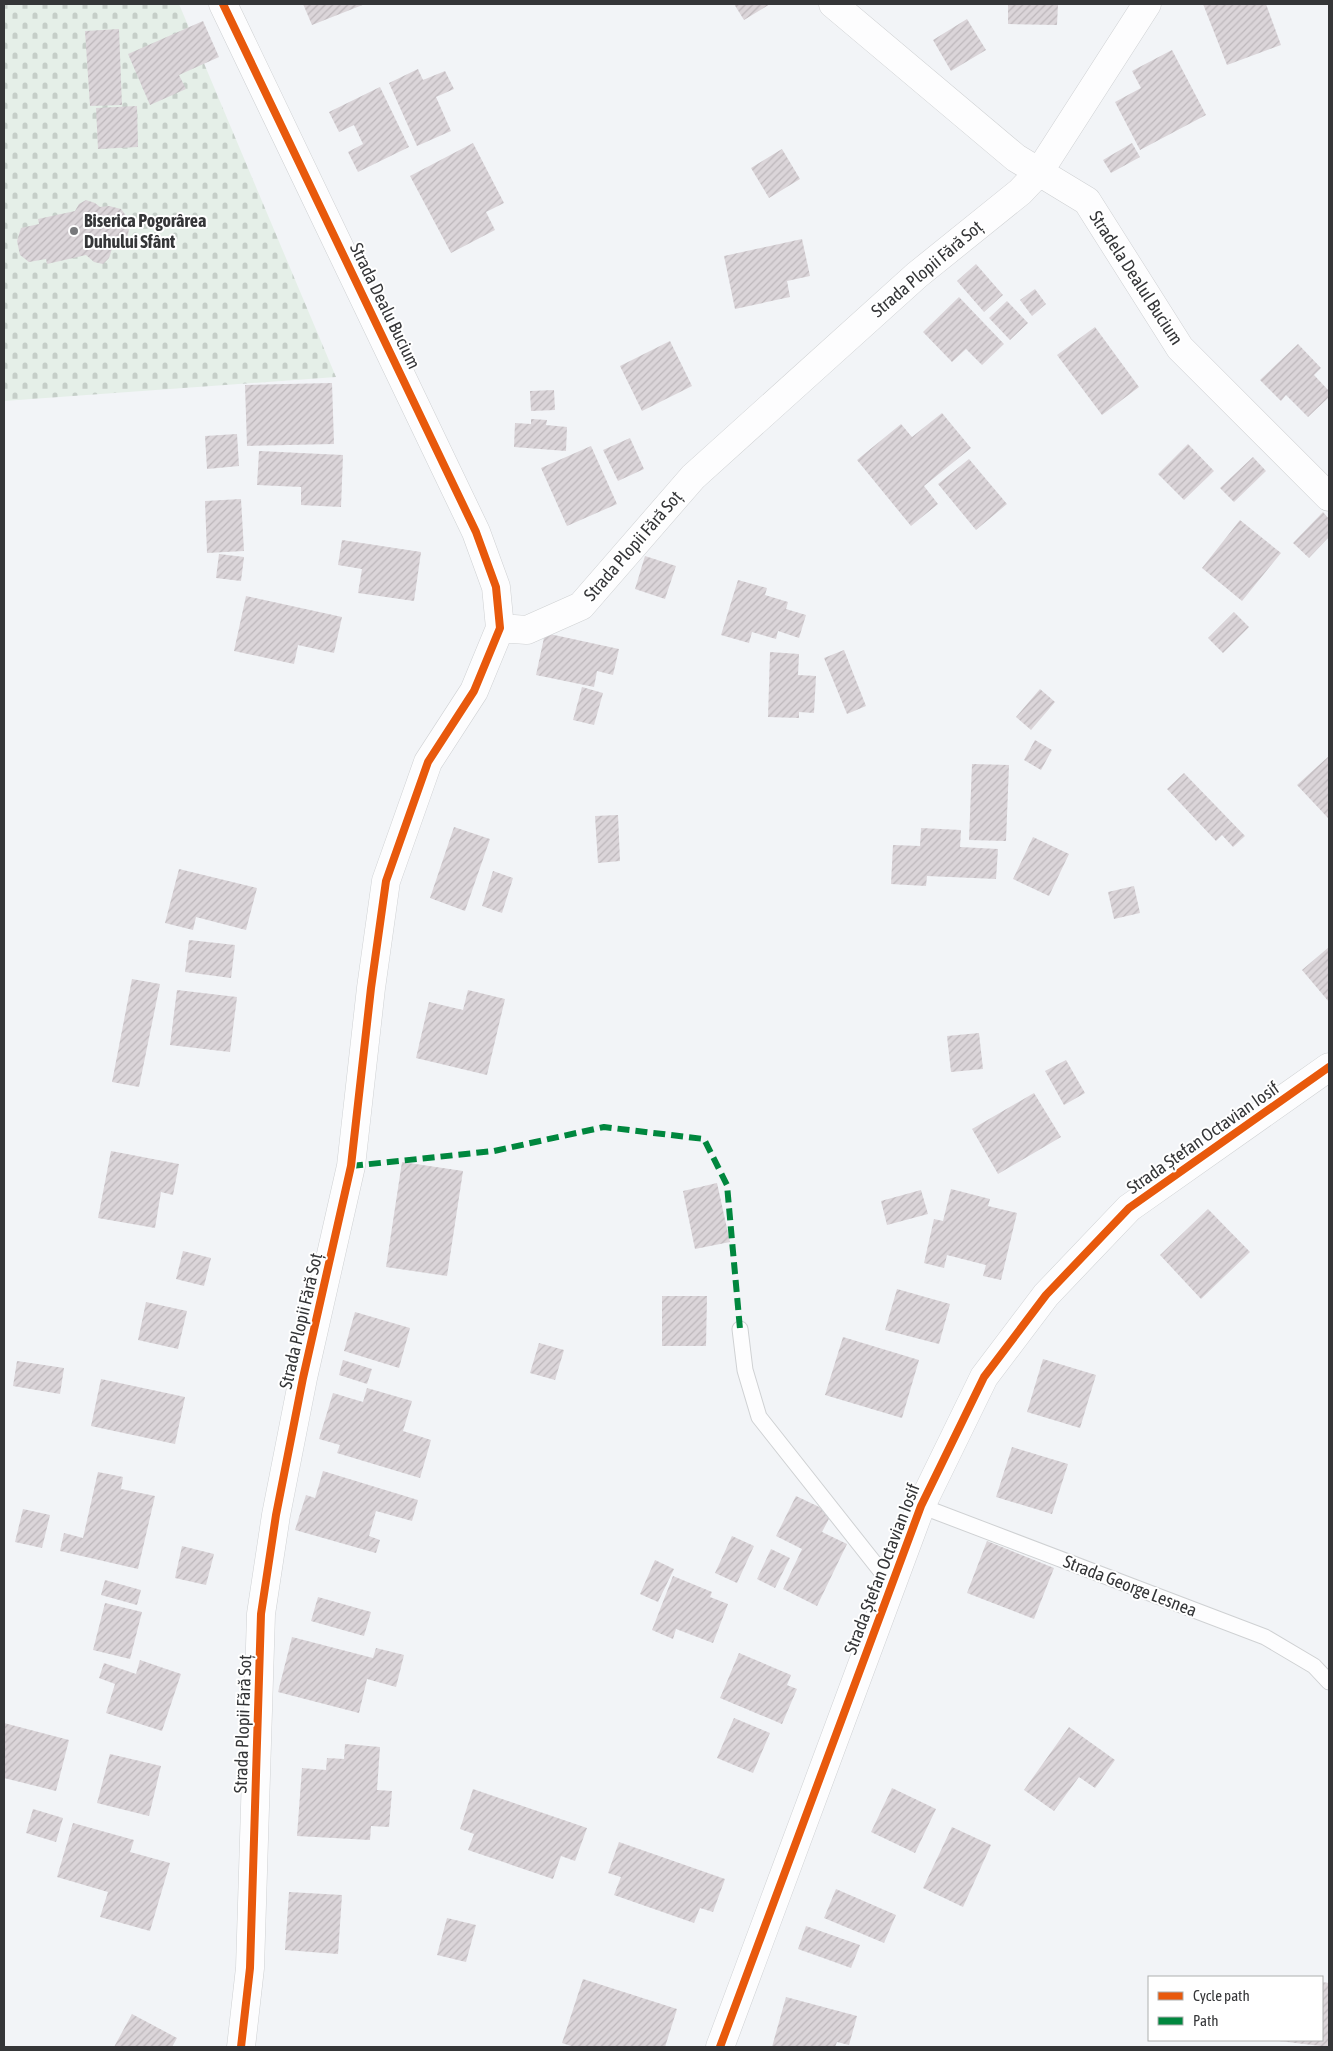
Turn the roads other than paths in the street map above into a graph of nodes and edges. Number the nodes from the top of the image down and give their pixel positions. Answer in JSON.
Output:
{"nodes":[{"id":1,"x":223,"y":4,"type":"edge"},
{"id":2,"x":834,"y":4,"type":"edge"},
{"id":3,"x":1147,"y":4,"type":"edge"},
{"id":4,"x":1039,"y":172,"type":"junction"},
{"id":5,"x":1329,"y":497,"type":"edge"},
{"id":6,"x":500,"y":628,"type":"junction"},
{"id":7,"x":1329,"y":1067,"type":"edge"},
{"id":8,"x":740,"y":1329,"type":"dead end"},
{"id":9,"x":921,"y":1506,"type":"junction"},
{"id":10,"x":890,"y":1584,"type":"junction"},
{"id":11,"x":1329,"y":1682,"type":"edge"},
{"id":12,"x":241,"y":2047,"type":"edge"},
{"id":13,"x":720,"y":2047,"type":"edge"}],
"edges":[{"from":1,"to":6,"type":"street","name":"Strada Dealu Bucium"},
{"from":2,"to":4,"type":"street","name":"Stradela Dealul Bucium"},
{"from":3,"to":4,"type":"street","name":"Strada Plopii Fără Soț"},
{"from":4,"to":5,"type":"street","name":"Stradela Dealul Bucium"},
{"from":4,"to":6,"type":"street","name":"Strada Plopii Fără Soț"},
{"from":6,"to":12,"type":"street","name":"Strada Plopii Fără Soț"},
{"from":7,"to":9,"type":"street","name":"Strada Ștefan Octavian Iosif"},
{"from":8,"to":10,"type":"lane"},
{"from":9,"to":10,"type":"street","name":"Strada Ștefan Octavian Iosif"},
{"from":9,"to":11,"type":"lane","name":"Strada George Lesnea"},
{"from":10,"to":13,"type":"street","name":"Strada Ștefan Octavian Iosif"}]}
